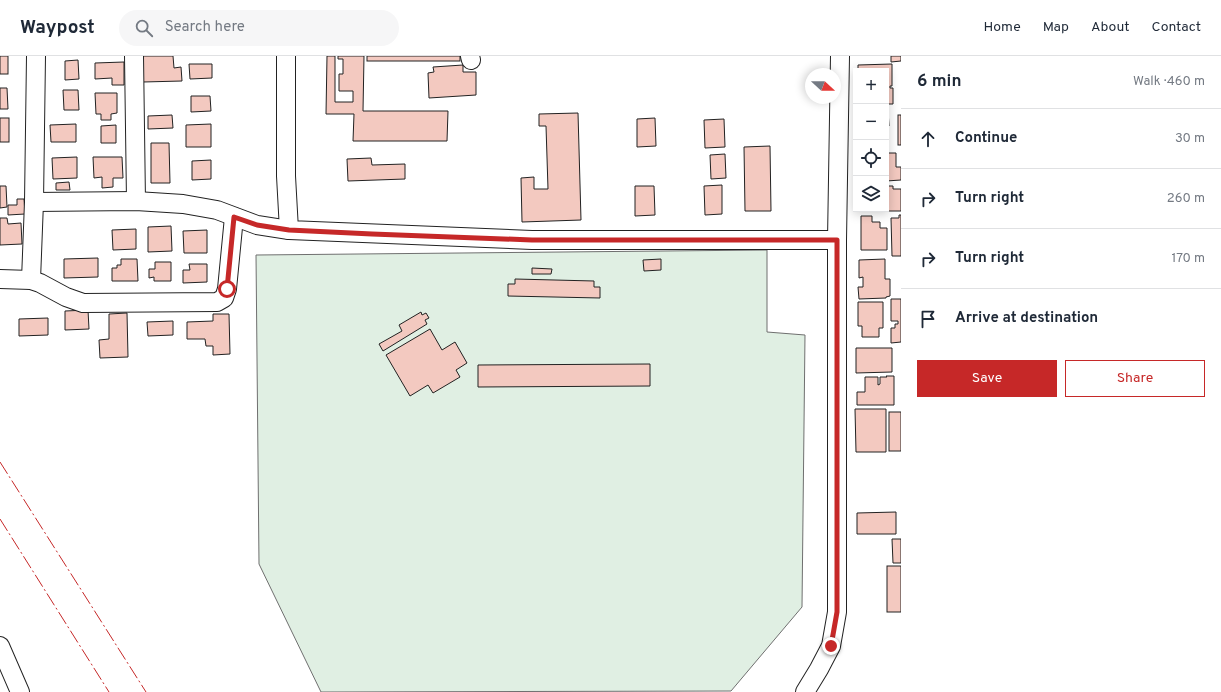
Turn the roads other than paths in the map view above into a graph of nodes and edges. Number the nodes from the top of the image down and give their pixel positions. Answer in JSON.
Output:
{"nodes":[{"id":1,"x":36,"y":56,"type":"edge"},
{"id":2,"x":134,"y":56,"type":"edge"},
{"id":3,"x":286,"y":56,"type":"edge"},
{"id":4,"x":840,"y":56,"type":"edge"},
{"id":5,"x":136,"y":200,"type":"junction"},
{"id":6,"x":34,"y":202,"type":"junction"},
{"id":7,"x":234,"y":217,"type":"junction"},
{"id":8,"x":289,"y":230,"type":"junction"},
{"id":9,"x":837,"y":240,"type":"junction"},
{"id":10,"x":0,"y":279,"type":"edge"},
{"id":11,"x":31,"y":280,"type":"junction"},
{"id":12,"x":0,"y":646,"type":"edge"},
{"id":13,"x":20,"y":692,"type":"edge"},
{"id":14,"x":805,"y":692,"type":"edge"}],
"edges":[{"from":1,"to":6,"type":"street"},
{"from":2,"to":5,"type":"street"},
{"from":3,"to":8,"type":"street"},
{"from":4,"to":9,"type":"street"},
{"from":5,"to":6,"type":"street"},
{"from":5,"to":7,"type":"street"},
{"from":6,"to":11,"type":"street"},
{"from":7,"to":8,"type":"street"},
{"from":7,"to":11,"type":"street"},
{"from":8,"to":9,"type":"street"},
{"from":9,"to":14,"type":"street"},
{"from":10,"to":11,"type":"street"},
{"from":12,"to":13,"type":"street"}]}
